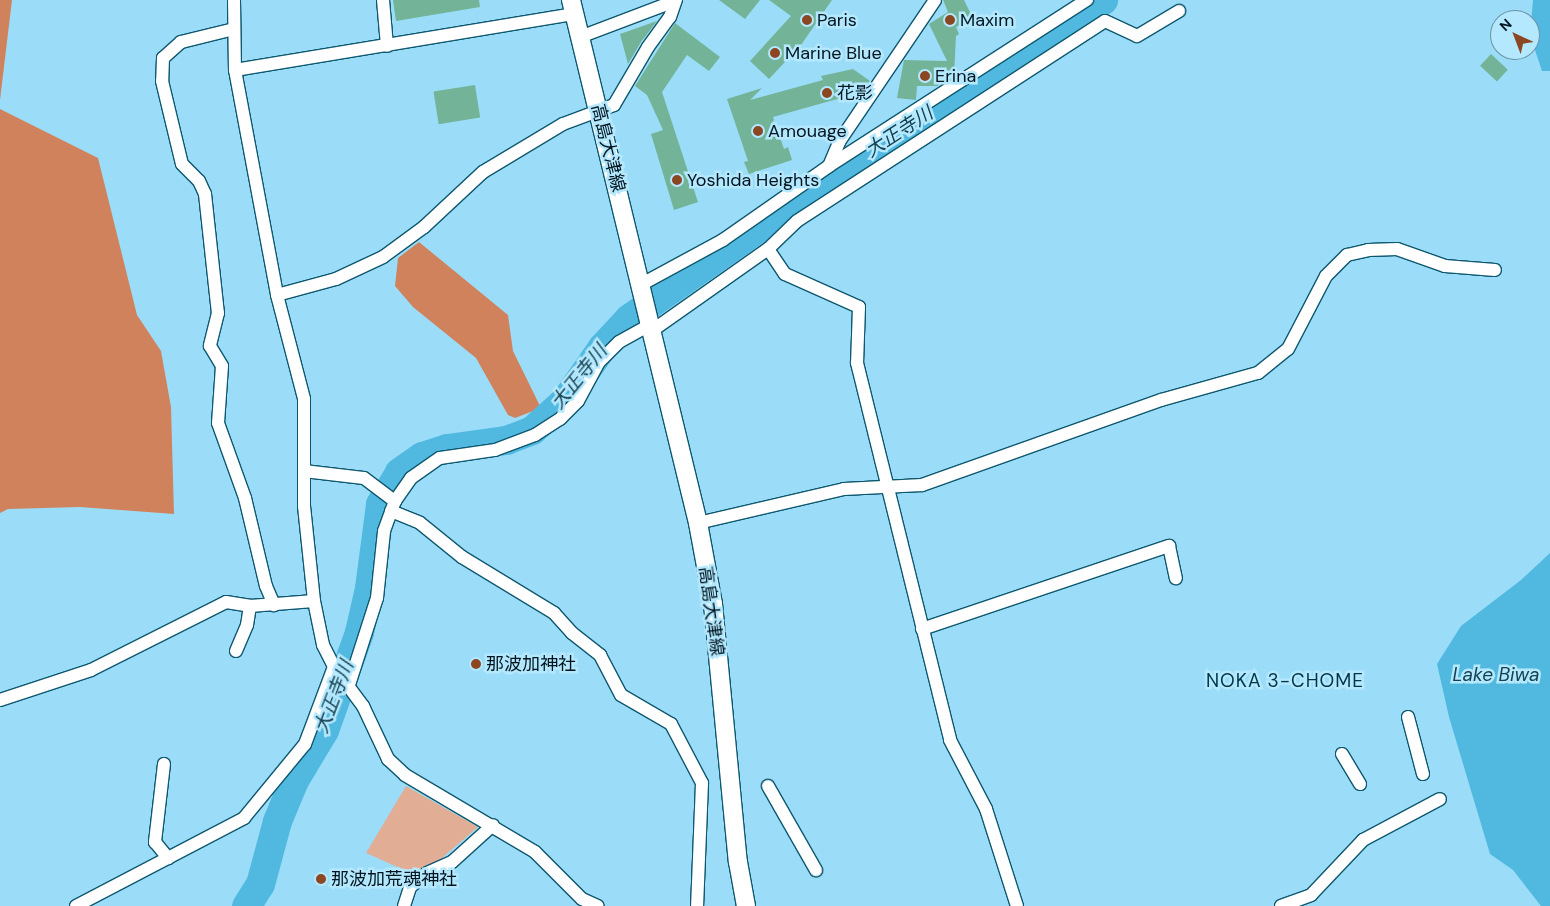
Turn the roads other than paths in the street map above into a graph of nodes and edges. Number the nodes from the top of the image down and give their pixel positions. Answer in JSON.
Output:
{"nodes":[{"id":1,"x":234,"y":0,"type":"edge"},
{"id":2,"x":383,"y":0,"type":"edge"},
{"id":3,"x":676,"y":0,"type":"edge"},
{"id":4,"x":935,"y":0,"type":"edge"},
{"id":5,"x":1087,"y":0,"type":"edge"},
{"id":6,"x":573,"y":7,"type":"edge"},
{"id":7,"x":1179,"y":12,"type":"dead end"},
{"id":8,"x":234,"y":29,"type":"junction"},
{"id":9,"x":580,"y":37,"type":"junction"},
{"id":10,"x":387,"y":46,"type":"junction"},
{"id":11,"x":234,"y":70,"type":"junction"},
{"id":12,"x":600,"y":113,"type":"junction"},
{"id":13,"x":829,"y":166,"type":"junction"},
{"id":14,"x":768,"y":250,"type":"junction"},
{"id":15,"x":1495,"y":270,"type":"dead end"},
{"id":16,"x":643,"y":290,"type":"junction"},
{"id":17,"x":277,"y":295,"type":"junction"},
{"id":18,"x":651,"y":325,"type":"junction"},
{"id":19,"x":304,"y":471,"type":"junction"},
{"id":20,"x":886,"y":488,"type":"junction"},
{"id":21,"x":393,"y":504,"type":"junction"},
{"id":22,"x":698,"y":523,"type":"junction"},
{"id":23,"x":1176,"y":578,"type":"dead end"},
{"id":24,"x":314,"y":601,"type":"junction"},
{"id":25,"x":274,"y":605,"type":"junction"},
{"id":26,"x":250,"y":606,"type":"junction"},
{"id":27,"x":922,"y":630,"type":"junction"},
{"id":28,"x":236,"y":651,"type":"dead end"},
{"id":29,"x":336,"y":669,"type":"junction"},
{"id":30,"x":348,"y":684,"type":"junction"},
{"id":31,"x":0,"y":700,"type":"edge"},
{"id":32,"x":1408,"y":717,"type":"dead end"},
{"id":33,"x":1342,"y":754,"type":"dead end"},
{"id":34,"x":164,"y":764,"type":"dead end"},
{"id":35,"x":1423,"y":774,"type":"dead end"},
{"id":36,"x":1360,"y":784,"type":"dead end"},
{"id":37,"x":768,"y":786,"type":"dead end"},
{"id":38,"x":1440,"y":799,"type":"dead end"},
{"id":39,"x":493,"y":825,"type":"junction"},
{"id":40,"x":168,"y":858,"type":"junction"},
{"id":41,"x":816,"y":870,"type":"dead end"},
{"id":42,"x":76,"y":906,"type":"edge"},
{"id":43,"x":404,"y":906,"type":"edge"},
{"id":44,"x":598,"y":906,"type":"edge"},
{"id":45,"x":697,"y":906,"type":"edge"},
{"id":46,"x":746,"y":906,"type":"edge"},
{"id":47,"x":1017,"y":906,"type":"edge"},
{"id":48,"x":1281,"y":906,"type":"edge"}],
"edges":[{"from":1,"to":8,"type":"street"},
{"from":2,"to":10,"type":"street"},
{"from":3,"to":9,"type":"street"},
{"from":3,"to":12,"type":"street"},
{"from":4,"to":13,"type":"street"},
{"from":5,"to":13,"type":"street"},
{"from":6,"to":9,"type":"main road","name":"高島大津線"},
{"from":6,"to":10,"type":"street"},
{"from":7,"to":14,"type":"street"},
{"from":8,"to":11,"type":"street"},
{"from":8,"to":25,"type":"street"},
{"from":9,"to":12,"type":"main road","name":"高島大津線"},
{"from":10,"to":11,"type":"street"},
{"from":11,"to":17,"type":"street"},
{"from":12,"to":16,"type":"main road","name":"高島大津線"},
{"from":12,"to":17,"type":"street"},
{"from":13,"to":16,"type":"street"},
{"from":14,"to":18,"type":"street"},
{"from":14,"to":20,"type":"street"},
{"from":15,"to":20,"type":"street"},
{"from":16,"to":18,"type":"main road","name":"高島大津線"},
{"from":17,"to":19,"type":"street"},
{"from":18,"to":21,"type":"street"},
{"from":18,"to":22,"type":"main road","name":"高島大津線"},
{"from":19,"to":21,"type":"street"},
{"from":19,"to":24,"type":"street"},
{"from":20,"to":22,"type":"street"},
{"from":20,"to":27,"type":"street"},
{"from":21,"to":30,"type":"street"},
{"from":21,"to":45,"type":"street"},
{"from":22,"to":46,"type":"main road","name":"高島大津線"},
{"from":23,"to":27,"type":"street"},
{"from":24,"to":25,"type":"street"},
{"from":24,"to":29,"type":"street"},
{"from":25,"to":26,"type":"street"},
{"from":26,"to":28,"type":"street"},
{"from":26,"to":31,"type":"street"},
{"from":27,"to":47,"type":"street"},
{"from":29,"to":30,"type":"street"},
{"from":29,"to":40,"type":"street"},
{"from":30,"to":39,"type":"street"},
{"from":32,"to":35,"type":"street"},
{"from":33,"to":36,"type":"street"},
{"from":34,"to":40,"type":"street"},
{"from":37,"to":41,"type":"street"},
{"from":38,"to":48,"type":"street"},
{"from":39,"to":43,"type":"street"},
{"from":39,"to":44,"type":"street"},
{"from":40,"to":42,"type":"street"}]}
